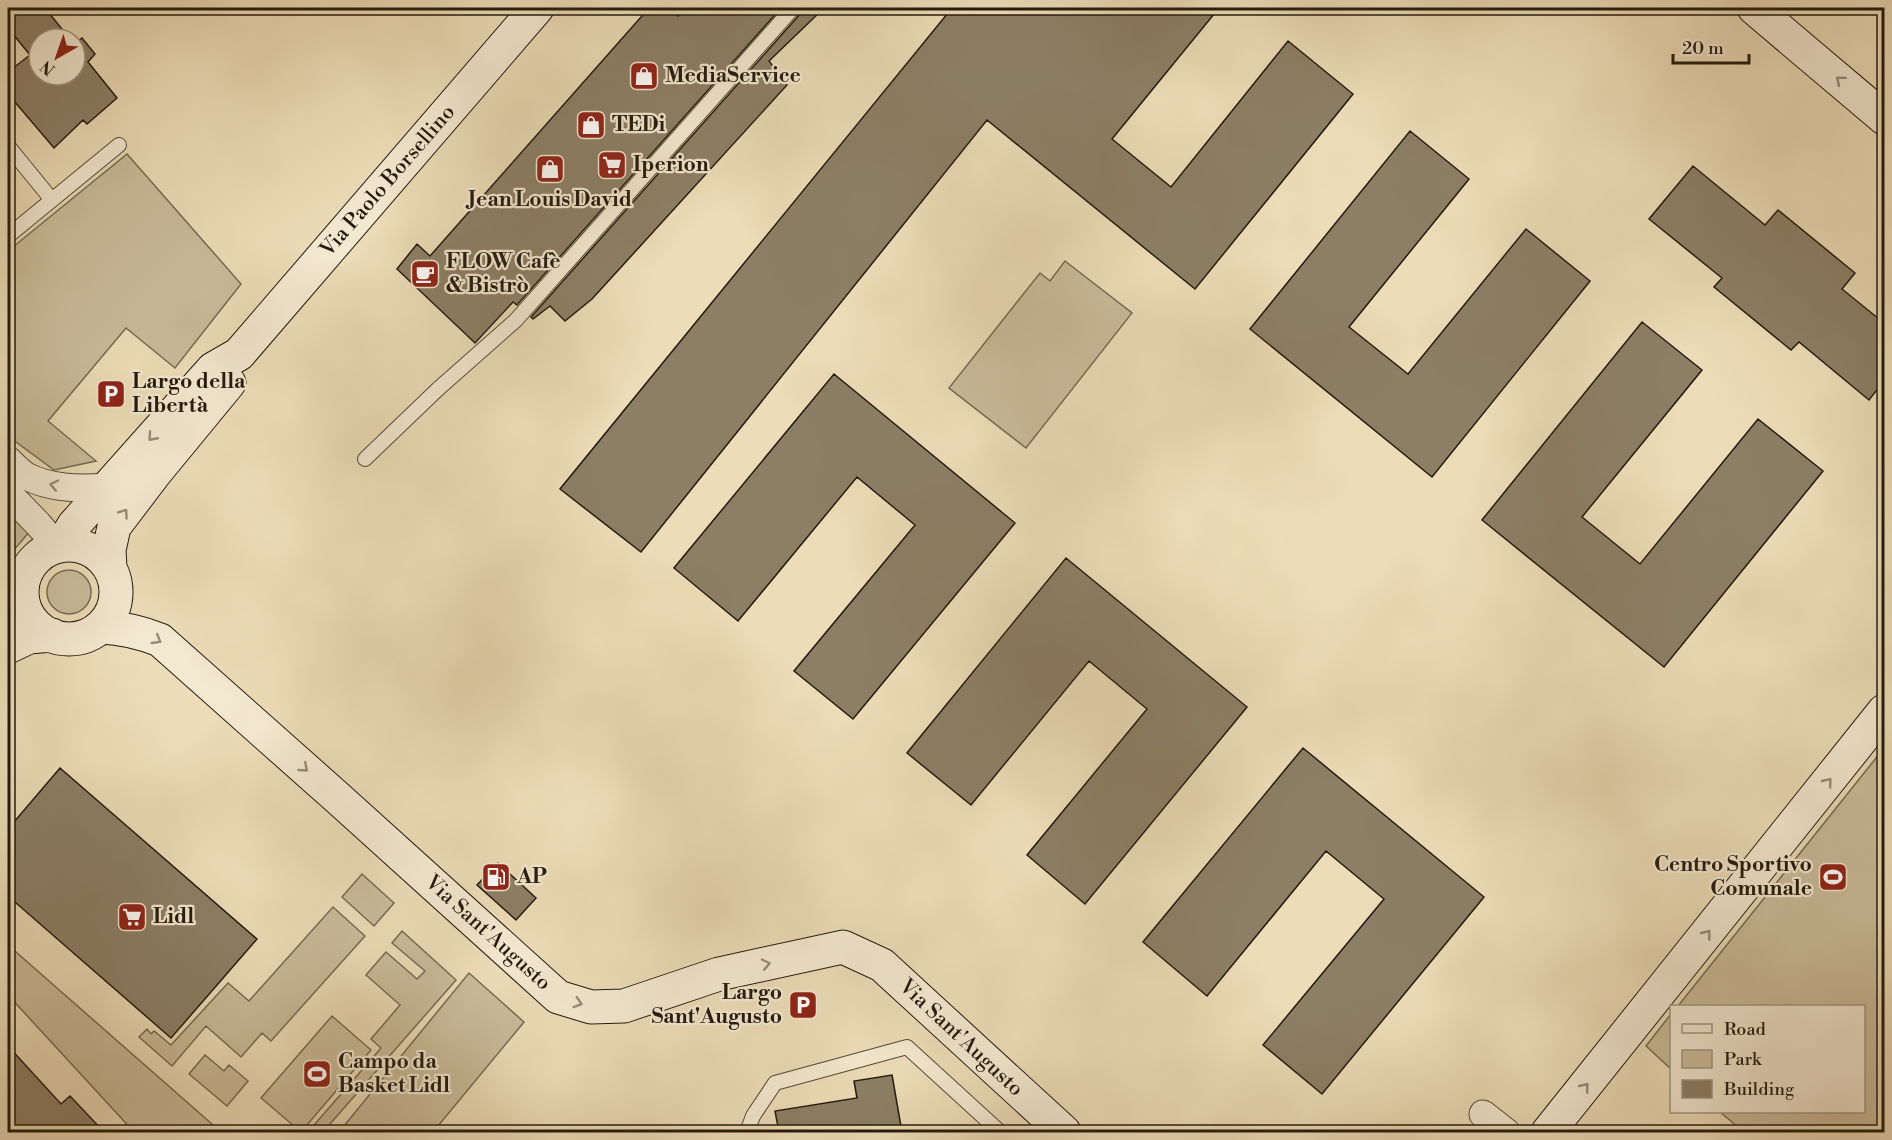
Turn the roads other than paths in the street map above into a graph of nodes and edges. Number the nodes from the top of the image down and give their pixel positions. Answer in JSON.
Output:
{"nodes":[{"id":1,"x":537,"y":8,"type":"edge"},
{"id":2,"x":794,"y":8,"type":"edge"},
{"id":3,"x":1754,"y":8,"type":"edge"},
{"id":4,"x":1884,"y":118,"type":"edge"},
{"id":5,"x":8,"y":146,"type":"edge"},
{"id":6,"x":119,"y":146,"type":"dead end"},
{"id":7,"x":52,"y":200,"type":"junction"},
{"id":8,"x":8,"y":236,"type":"edge"},
{"id":9,"x":239,"y":354,"type":"junction"},
{"id":10,"x":365,"y":459,"type":"dead end"},
{"id":11,"x":8,"y":460,"type":"edge"},
{"id":12,"x":107,"y":487,"type":"junction"},
{"id":13,"x":8,"y":493,"type":"edge"},
{"id":14,"x":59,"y":546,"type":"junction"},
{"id":15,"x":110,"y":568,"type":"junction"},
{"id":16,"x":16,"y":592,"type":"edge"},
{"id":17,"x":101,"y":627,"type":"junction"},
{"id":18,"x":52,"y":635,"type":"junction"},
{"id":19,"x":8,"y":647,"type":"edge"},
{"id":20,"x":1884,"y":711,"type":"edge"},
{"id":21,"x":1483,"y":1114,"type":"dead end"},
{"id":22,"x":747,"y":1132,"type":"edge"},
{"id":23,"x":1000,"y":1132,"type":"edge"},
{"id":24,"x":1064,"y":1132,"type":"edge"},
{"id":25,"x":1506,"y":1132,"type":"edge"},
{"id":26,"x":1548,"y":1132,"type":"edge"}],
"edges":[{"from":1,"to":9,"type":"main road","name":"Via Paolo Borsellino"},
{"from":2,"to":10,"type":"lane"},
{"from":4,"to":3,"type":"main road","one_way":true},
{"from":5,"to":7,"type":"lane"},
{"from":6,"to":7,"type":"lane"},
{"from":7,"to":8,"type":"lane"},
{"from":9,"to":12,"type":"main road","name":"Via Paolo Borsellino","one_way":true},
{"from":15,"to":9,"type":"main road","name":"Via Paolo Borsellino","one_way":true},
{"from":12,"to":11,"type":"street","one_way":true},
{"from":12,"to":14,"type":"main road","name":"Via Paolo Borsellino"},
{"from":13,"to":14,"type":"street"},
{"from":14,"to":15,"type":"main road"},
{"from":14,"to":16,"type":"main road"},
{"from":15,"to":17,"type":"main road"},
{"from":16,"to":18,"type":"main road"},
{"from":17,"to":18,"type":"main road"},
{"from":17,"to":24,"type":"main road","name":"Via Sant'Augusto","one_way":true},
{"from":18,"to":19,"type":"main road"},
{"from":26,"to":20,"type":"main road","one_way":true},
{"from":21,"to":25,"type":"street"},
{"from":22,"to":23,"type":"lane"}]}
